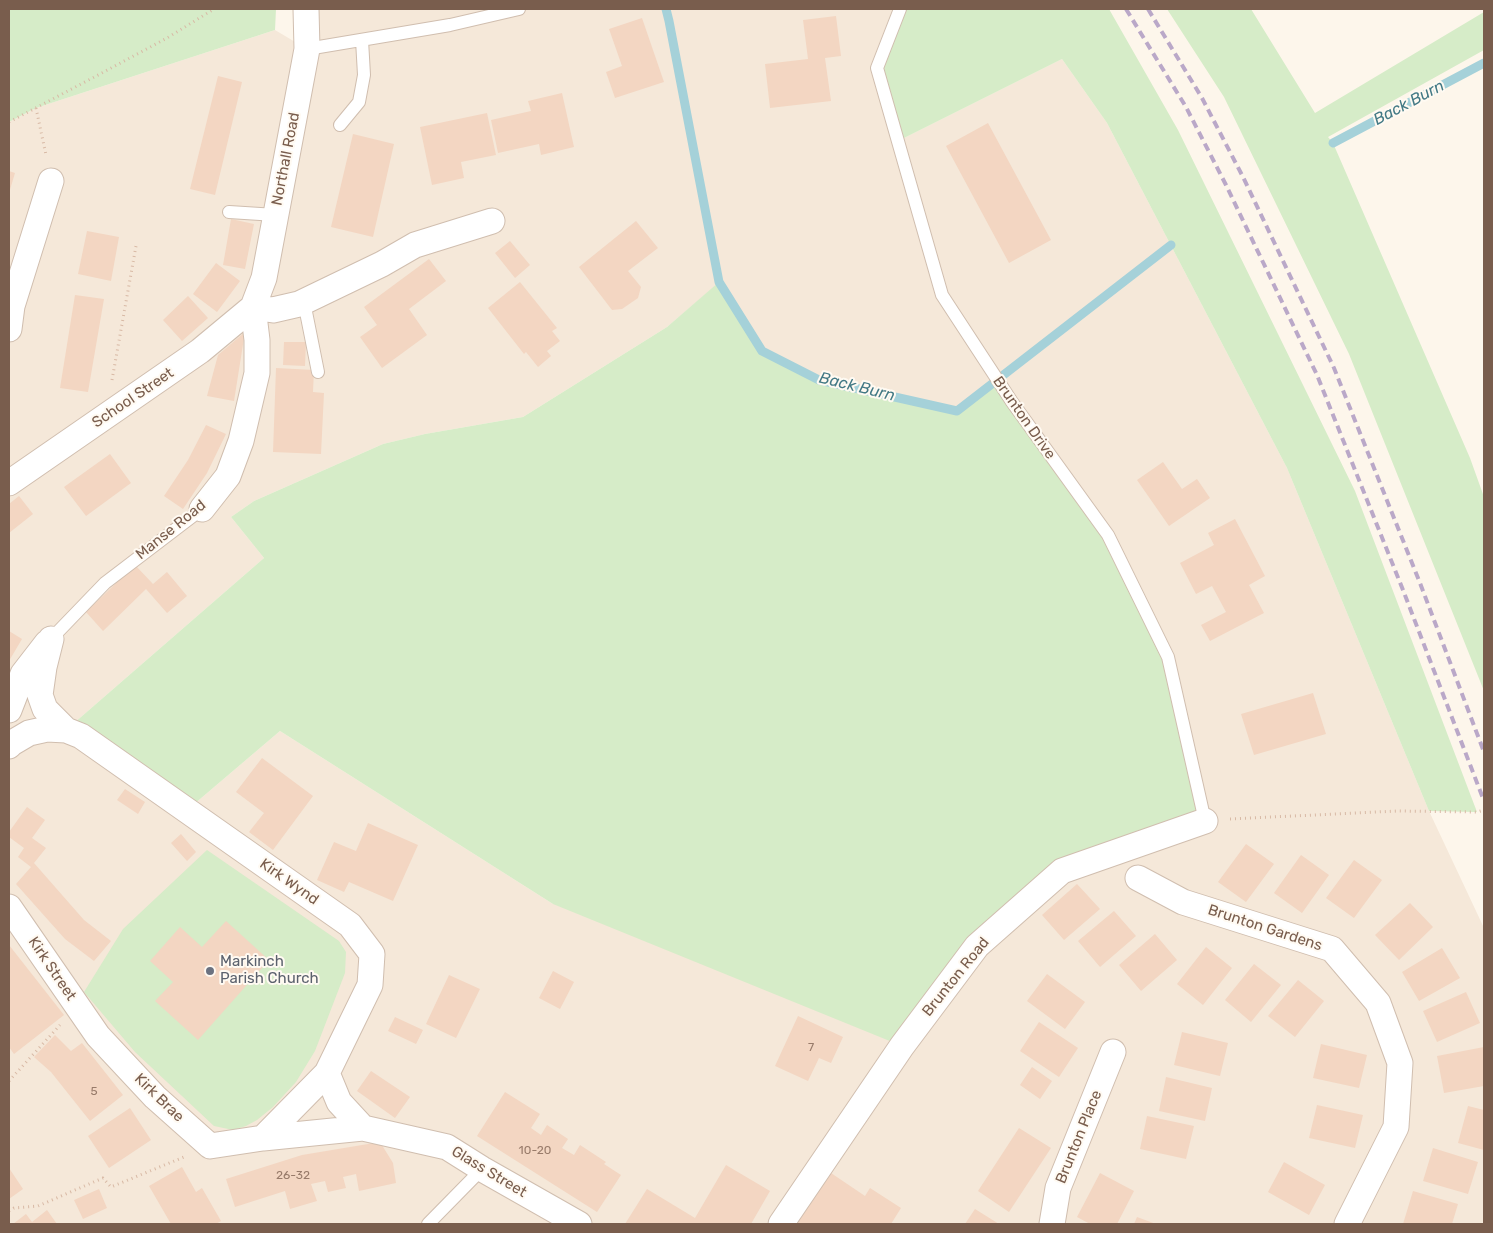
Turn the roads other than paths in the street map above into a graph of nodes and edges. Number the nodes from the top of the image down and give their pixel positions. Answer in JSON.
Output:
{"nodes":[{"id":1,"x":306,"y":9,"type":"edge"},
{"id":2,"x":519,"y":9,"type":"edge"},
{"id":3,"x":900,"y":9,"type":"edge"},
{"id":4,"x":362,"y":40,"type":"junction"},
{"id":5,"x":307,"y":50,"type":"junction"},
{"id":6,"x":340,"y":126,"type":"dead end"},
{"id":7,"x":51,"y":180,"type":"road end"},
{"id":8,"x":229,"y":212,"type":"dead end"},
{"id":9,"x":276,"y":214,"type":"junction"},
{"id":10,"x":492,"y":221,"type":"dead end"},
{"id":11,"x":304,"y":302,"type":"junction"},
{"id":12,"x":254,"y":308,"type":"junction"},
{"id":13,"x":9,"y":329,"type":"edge"},
{"id":14,"x":318,"y":372,"type":"dead end"},
{"id":15,"x":9,"y":483,"type":"edge"},
{"id":16,"x":202,"y":509,"type":"joint"},
{"id":17,"x":51,"y":638,"type":"junction"},
{"id":18,"x":9,"y":710,"type":"edge"},
{"id":19,"x":66,"y":730,"type":"junction"},
{"id":20,"x":9,"y":746,"type":"edge"},
{"id":21,"x":1205,"y":820,"type":"joint"},
{"id":22,"x":1138,"y":878,"type":"dead end"},
{"id":23,"x":9,"y":907,"type":"edge"},
{"id":24,"x":77,"y":1006,"type":"joint"},
{"id":25,"x":1113,"y":1052,"type":"dead end"},
{"id":26,"x":327,"y":1073,"type":"junction"},
{"id":27,"x":363,"y":1128,"type":"junction"},
{"id":28,"x":263,"y":1138,"type":"junction"},
{"id":29,"x":482,"y":1169,"type":"junction"},
{"id":30,"x":428,"y":1224,"type":"edge"},
{"id":31,"x":579,"y":1224,"type":"edge"},
{"id":32,"x":781,"y":1224,"type":"edge"},
{"id":33,"x":1052,"y":1224,"type":"edge"},
{"id":34,"x":1347,"y":1224,"type":"edge"}],
"edges":[{"from":1,"to":5,"type":"street","name":"Northall Road"},
{"from":2,"to":4,"type":"lane"},
{"from":3,"to":21,"type":"lane","name":"Brunton Drive"},
{"from":4,"to":5,"type":"lane"},
{"from":4,"to":6,"type":"lane"},
{"from":5,"to":9,"type":"street","name":"Northall Road"},
{"from":7,"to":13,"type":"street"},
{"from":8,"to":9,"type":"lane"},
{"from":9,"to":12,"type":"street","name":"Northall Road"},
{"from":10,"to":11,"type":"street"},
{"from":11,"to":12,"type":"street"},
{"from":11,"to":14,"type":"lane"},
{"from":12,"to":15,"type":"street","name":"School Street"},
{"from":12,"to":16,"type":"street","name":"Manse Road"},
{"from":16,"to":17,"type":"lane","name":"Manse Road"},
{"from":17,"to":18,"type":"street","name":"Manse Road"},
{"from":17,"to":19,"type":"street"},
{"from":19,"to":20,"type":"street","name":"Kirk Wynd"},
{"from":19,"to":26,"type":"street","name":"Kirk Wynd"},
{"from":21,"to":32,"type":"street","name":"Brunton Road"},
{"from":22,"to":34,"type":"street","name":"Brunton Gardens"},
{"from":23,"to":24,"type":"street","name":"Kirk Street"},
{"from":24,"to":28,"type":"street","name":"Kirk Brae"},
{"from":25,"to":33,"type":"street","name":"Brunton Place"},
{"from":26,"to":27,"type":"street"},
{"from":26,"to":28,"type":"street","name":"Kirk Wynd"},
{"from":27,"to":28,"type":"street","name":"Glass Street"},
{"from":27,"to":29,"type":"street","name":"Glass Street"},
{"from":29,"to":30,"type":"lane"},
{"from":29,"to":31,"type":"street","name":"Glass Street"}]}
